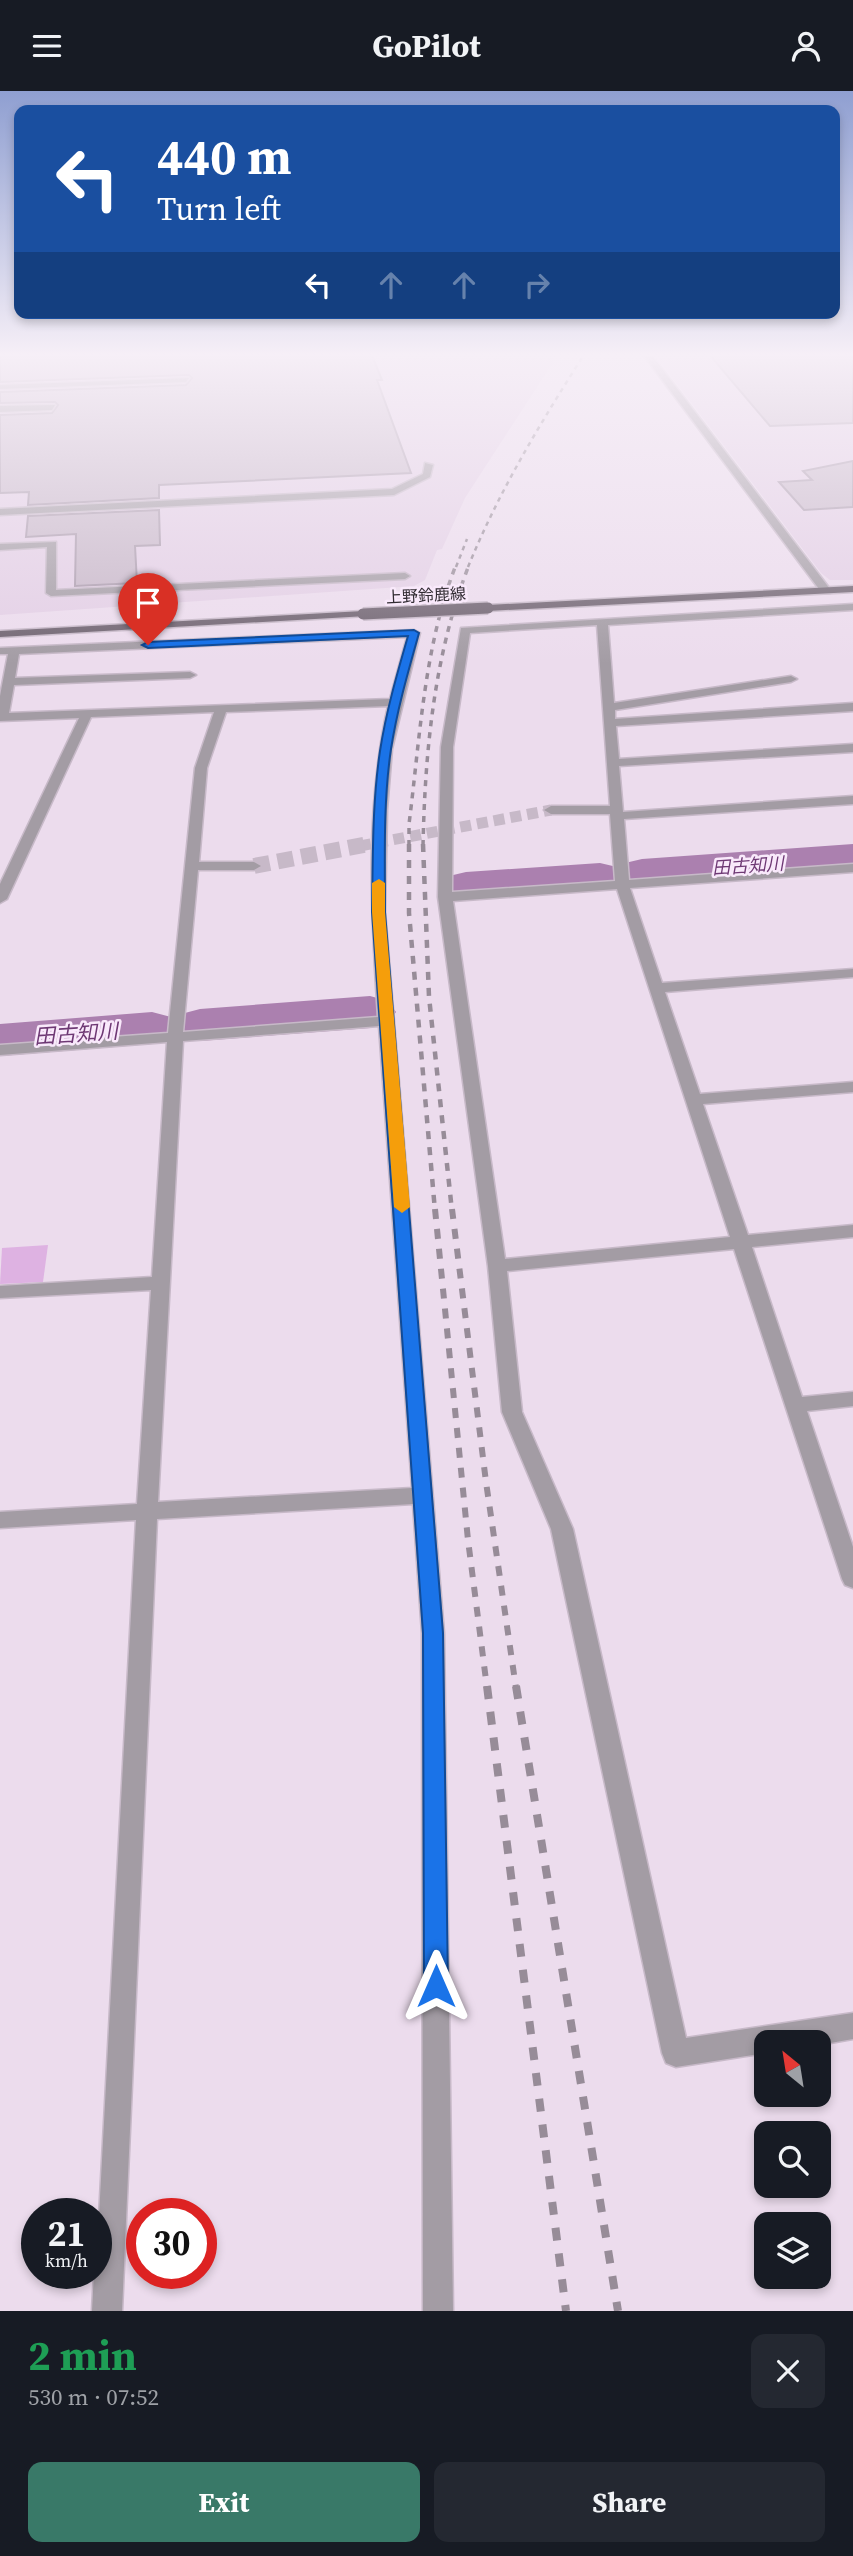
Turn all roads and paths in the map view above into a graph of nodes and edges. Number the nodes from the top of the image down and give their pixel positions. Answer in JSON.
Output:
{"nodes":[{"id":1,"x":724,"y":457,"type":"edge"},
{"id":2,"x":428,"y":465,"type":"dead end"},
{"id":3,"x":0,"y":512,"type":"edge"},
{"id":4,"x":0,"y":547,"type":"edge"},
{"id":5,"x":405,"y":576,"type":"dead end"},
{"id":6,"x":853,"y":589,"type":"edge"},
{"id":7,"x":826,"y":591,"type":"junction"},
{"id":8,"x":853,"y":607,"type":"edge"},
{"id":9,"x":602,"y":623,"type":"junction"},
{"id":10,"x":0,"y":634,"type":"edge"},
{"id":11,"x":0,"y":651,"type":"edge"},
{"id":12,"x":14,"y":651,"type":"junction"},
{"id":13,"x":190,"y":675,"type":"dead end"},
{"id":14,"x":791,"y":679,"type":"dead end"},
{"id":15,"x":9,"y":682,"type":"junction"},
{"id":16,"x":395,"y":702,"type":"junction"},
{"id":17,"x":853,"y":707,"type":"edge"},
{"id":18,"x":607,"y":708,"type":"junction"},
{"id":19,"x":221,"y":709,"type":"junction"},
{"id":20,"x":86,"y":715,"type":"junction"},
{"id":21,"x":1,"y":717,"type":"edge"},
{"id":22,"x":608,"y":723,"type":"junction"},
{"id":23,"x":853,"y":748,"type":"edge"},
{"id":24,"x":612,"y":763,"type":"junction"},
{"id":25,"x":853,"y":800,"type":"edge"},
{"id":26,"x":551,"y":810,"type":"tunnel mouth"},
{"id":27,"x":616,"y":813,"type":"junction"},
{"id":28,"x":190,"y":866,"type":"junction"},
{"id":29,"x":254,"y":866,"type":"tunnel mouth"},
{"id":30,"x":853,"y":868,"type":"edge"},
{"id":31,"x":622,"y":884,"type":"junction"},
{"id":32,"x":444,"y":897,"type":"junction"},
{"id":33,"x":0,"y":899,"type":"edge"},
{"id":34,"x":853,"y":973,"type":"edge"},
{"id":35,"x":655,"y":988,"type":"junction"},
{"id":36,"x":388,"y":1021,"type":"junction"},
{"id":37,"x":175,"y":1038,"type":"junction"},
{"id":38,"x":0,"y":1050,"type":"edge"},
{"id":39,"x":853,"y":1087,"type":"edge"},
{"id":40,"x":692,"y":1100,"type":"junction"},
{"id":41,"x":853,"y":1231,"type":"edge"},
{"id":42,"x":738,"y":1241,"type":"junction"},
{"id":43,"x":497,"y":1266,"type":"junction"},
{"id":44,"x":161,"y":1283,"type":"junction"},
{"id":45,"x":0,"y":1291,"type":"edge"},
{"id":46,"x":853,"y":1399,"type":"edge"},
{"id":47,"x":794,"y":1405,"type":"junction"},
{"id":48,"x":424,"y":1495,"type":"junction"},
{"id":49,"x":147,"y":1511,"type":"junction"},
{"id":50,"x":0,"y":1520,"type":"edge"},
{"id":51,"x":853,"y":1579,"type":"edge"},
{"id":52,"x":853,"y":2027,"type":"edge"},
{"id":53,"x":107,"y":2311,"type":"edge"},
{"id":54,"x":438,"y":2311,"type":"edge"}],
"edges":[{"from":1,"to":7,"type":"street"},
{"from":2,"to":3,"type":"street"},
{"from":4,"to":5,"type":"street"},
{"from":6,"to":7,"type":"main road","name":"上野鈴鹿線"},
{"from":7,"to":10,"type":"main road","name":"上野鈴鹿線","bridge":true},
{"from":8,"to":9,"type":"street"},
{"from":9,"to":18,"type":"street"},
{"from":9,"to":32,"type":"street"},
{"from":11,"to":12,"type":"street"},
{"from":12,"to":15,"type":"street"},
{"from":12,"to":16,"type":"street"},
{"from":13,"to":15,"type":"street"},
{"from":14,"to":18,"type":"street"},
{"from":15,"to":21,"type":"street"},
{"from":16,"to":19,"type":"street"},
{"from":16,"to":36,"type":"street"},
{"from":17,"to":22,"type":"street"},
{"from":18,"to":22,"type":"street"},
{"from":19,"to":20,"type":"street"},
{"from":19,"to":28,"type":"street"},
{"from":20,"to":21,"type":"street"},
{"from":20,"to":33,"type":"street"},
{"from":22,"to":24,"type":"street"},
{"from":23,"to":24,"type":"street"},
{"from":24,"to":27,"type":"street"},
{"from":25,"to":27,"type":"street"},
{"from":26,"to":27,"type":"street"},
{"from":27,"to":31,"type":"street"},
{"from":28,"to":29,"type":"street"},
{"from":28,"to":37,"type":"street"},
{"from":30,"to":31,"type":"street"},
{"from":31,"to":32,"type":"street"},
{"from":31,"to":35,"type":"street"},
{"from":32,"to":43,"type":"street"},
{"from":34,"to":35,"type":"street"},
{"from":35,"to":40,"type":"street"},
{"from":36,"to":37,"type":"street"},
{"from":36,"to":48,"type":"street"},
{"from":37,"to":38,"type":"street"},
{"from":37,"to":44,"type":"street"},
{"from":39,"to":40,"type":"street"},
{"from":40,"to":42,"type":"street"},
{"from":41,"to":42,"type":"street"},
{"from":42,"to":43,"type":"street"},
{"from":42,"to":47,"type":"street"},
{"from":43,"to":52,"type":"street"},
{"from":44,"to":45,"type":"street"},
{"from":44,"to":49,"type":"street"},
{"from":46,"to":47,"type":"street"},
{"from":47,"to":51,"type":"street"},
{"from":48,"to":49,"type":"street"},
{"from":48,"to":54,"type":"street"},
{"from":49,"to":50,"type":"street"},
{"from":49,"to":53,"type":"street"}]}
